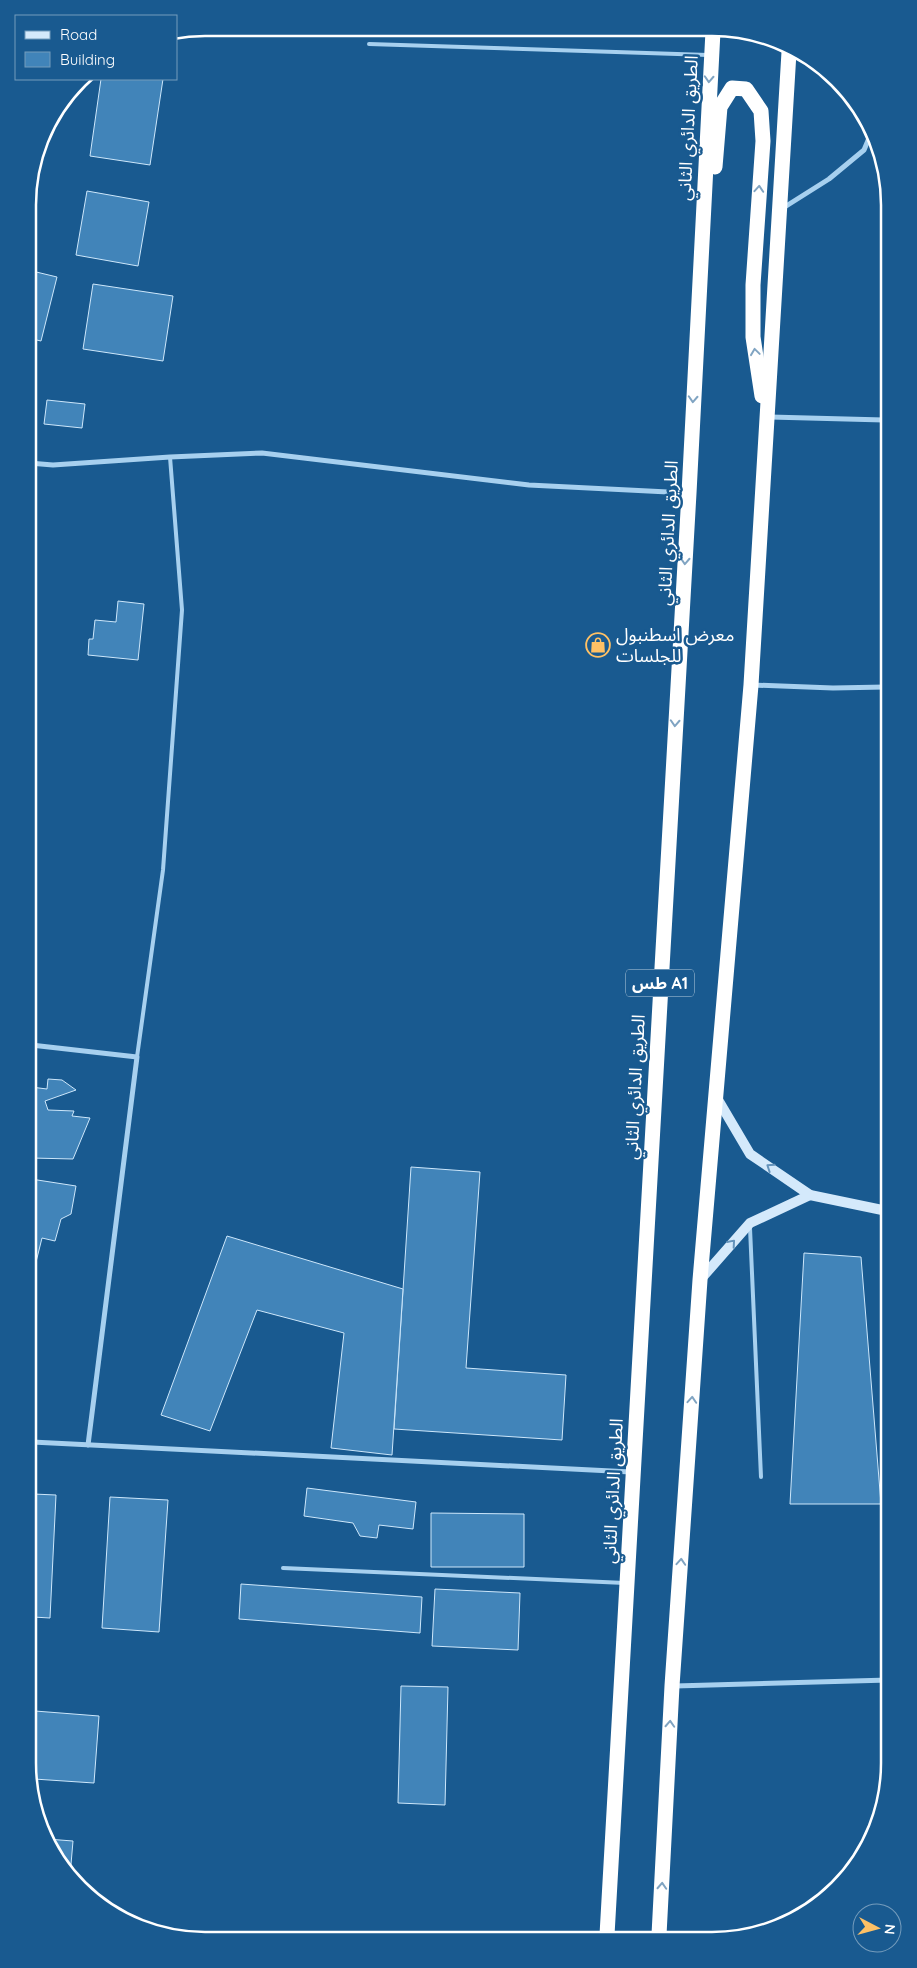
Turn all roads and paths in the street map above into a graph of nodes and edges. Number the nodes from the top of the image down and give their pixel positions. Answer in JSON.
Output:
{"nodes":[{"id":1,"x":713,"y":36,"type":"edge"},
{"id":2,"x":369,"y":44,"type":"dead end"},
{"id":3,"x":711,"y":55,"type":"junction"},
{"id":4,"x":789,"y":55,"type":"edge"},
{"id":5,"x":868,"y":141,"type":"edge"},
{"id":6,"x":779,"y":211,"type":"junction"},
{"id":7,"x":695,"y":370,"type":"junction"},
{"id":8,"x":767,"y":417,"type":"junction"},
{"id":9,"x":881,"y":420,"type":"edge"},
{"id":10,"x":170,"y":457,"type":"junction"},
{"id":11,"x":37,"y":464,"type":"edge"},
{"id":12,"x":689,"y":493,"type":"junction"},
{"id":13,"x":751,"y":685,"type":"junction"},
{"id":14,"x":881,"y":687,"type":"edge"},
{"id":15,"x":36,"y":1046,"type":"edge"},
{"id":16,"x":138,"y":1056,"type":"junction"},
{"id":17,"x":717,"y":1098,"type":"junction"},
{"id":18,"x":810,"y":1195,"type":"junction"},
{"id":19,"x":880,"y":1210,"type":"edge"},
{"id":20,"x":750,"y":1223,"type":"junction"},
{"id":21,"x":700,"y":1280,"type":"junction"},
{"id":22,"x":36,"y":1442,"type":"edge"},
{"id":23,"x":88,"y":1445,"type":"junction"},
{"id":24,"x":632,"y":1472,"type":"junction"},
{"id":25,"x":760,"y":1476,"type":"dead end"},
{"id":26,"x":282,"y":1568,"type":"dead end"},
{"id":27,"x":627,"y":1583,"type":"junction"},
{"id":28,"x":880,"y":1680,"type":"edge"},
{"id":29,"x":672,"y":1686,"type":"junction"},
{"id":30,"x":607,"y":1932,"type":"edge"},
{"id":31,"x":659,"y":1932,"type":"edge"}],
"edges":[{"from":1,"to":3,"type":"highway","name":"الطريق الدائري الثاني","number":"طس A1"},
{"from":2,"to":3,"type":"lane"},
{"from":3,"to":7,"type":"highway","name":"الطريق الدائري الثاني","number":"طس A1","one_way":true},
{"from":4,"to":6,"type":"highway"},
{"from":5,"to":6,"type":"street"},
{"from":6,"to":8,"type":"highway"},
{"from":8,"to":7,"type":"highway","one_way":true},
{"from":7,"to":12,"type":"highway","name":"الطريق الدائري الثاني","number":"طس A1","one_way":true},
{"from":8,"to":9,"type":"street"},
{"from":8,"to":13,"type":"highway"},
{"from":10,"to":11,"type":"street"},
{"from":10,"to":12,"type":"street"},
{"from":10,"to":16,"type":"lane"},
{"from":12,"to":24,"type":"highway","name":"الطريق الدائري الثاني","number":"طس A1","one_way":true},
{"from":13,"to":14,"type":"street"},
{"from":13,"to":17,"type":"highway"},
{"from":15,"to":16,"type":"street"},
{"from":16,"to":23,"type":"street"},
{"from":18,"to":17,"type":"street","one_way":true},
{"from":17,"to":21,"type":"highway"},
{"from":18,"to":19,"type":"street"},
{"from":18,"to":20,"type":"street"},
{"from":21,"to":20,"type":"street","one_way":true},
{"from":20,"to":25,"type":"lane"},
{"from":29,"to":21,"type":"highway","one_way":true},
{"from":22,"to":23,"type":"street"},
{"from":23,"to":24,"type":"street"},
{"from":24,"to":27,"type":"highway","name":"الطريق الدائري الثاني","number":"طس A1"},
{"from":26,"to":27,"type":"lane"},
{"from":27,"to":30,"type":"highway","name":"الطريق الدائري الثاني","number":"طس A1"},
{"from":28,"to":29,"type":"street"},
{"from":31,"to":29,"type":"highway","one_way":true}]}
